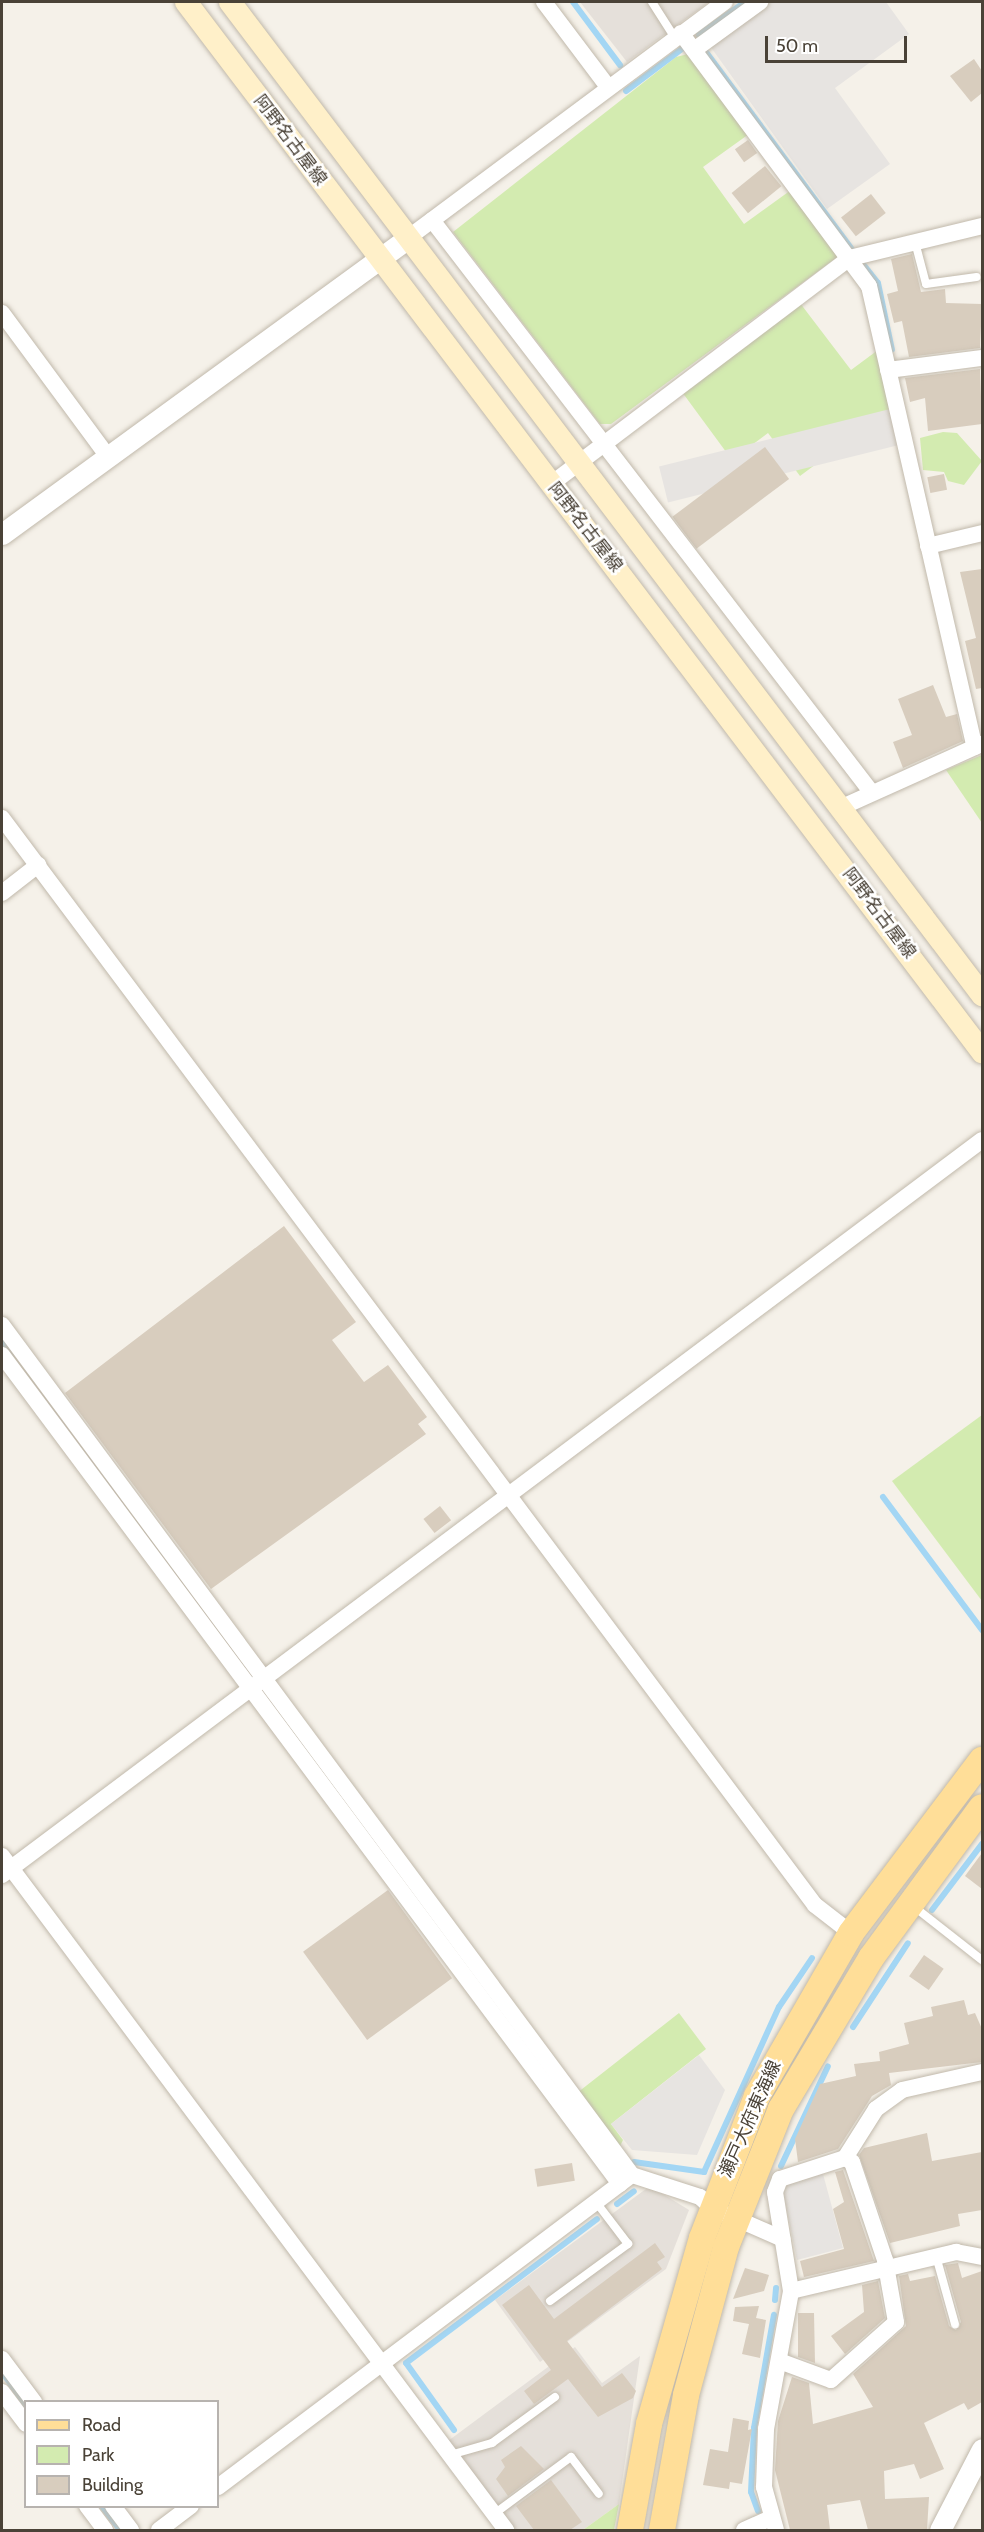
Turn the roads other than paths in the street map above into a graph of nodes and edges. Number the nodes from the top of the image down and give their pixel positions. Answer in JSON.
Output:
{"nodes":[{"id":1,"x":186,"y":2,"type":"edge"},
{"id":2,"x":230,"y":2,"type":"edge"},
{"id":3,"x":544,"y":2,"type":"edge"},
{"id":4,"x":652,"y":2,"type":"edge"},
{"id":5,"x":725,"y":2,"type":"edge"},
{"id":6,"x":760,"y":2,"type":"edge"},
{"id":7,"x":678,"y":35,"type":"junction"},
{"id":8,"x":694,"y":50,"type":"junction"},
{"id":9,"x":608,"y":87,"type":"junction"},
{"id":10,"x":432,"y":220,"type":"junction"},
{"id":11,"x":982,"y":226,"type":"edge"},
{"id":12,"x":408,"y":238,"type":"junction"},
{"id":13,"x":915,"y":242,"type":"junction"},
{"id":14,"x":850,"y":258,"type":"junction"},
{"id":15,"x":380,"y":259,"type":"junction"},
{"id":16,"x":978,"y":277,"type":"dead end"},
{"id":17,"x":2,"y":313,"type":"edge"},
{"id":18,"x":982,"y":358,"type":"edge"},
{"id":19,"x":888,"y":370,"type":"junction"},
{"id":20,"x":602,"y":446,"type":"junction"},
{"id":21,"x":106,"y":454,"type":"junction"},
{"id":22,"x":580,"y":463,"type":"junction"},
{"id":23,"x":551,"y":484,"type":"junction"},
{"id":24,"x":982,"y":533,"type":"edge"},
{"id":25,"x":2,"y":534,"type":"edge"},
{"id":26,"x":928,"y":546,"type":"junction"},
{"id":27,"x":979,"y":746,"type":"edge"},
{"id":28,"x":872,"y":793,"type":"junction"},
{"id":29,"x":840,"y":808,"type":"junction"},
{"id":30,"x":2,"y":818,"type":"edge"},
{"id":31,"x":38,"y":865,"type":"junction"},
{"id":32,"x":2,"y":892,"type":"edge"},
{"id":33,"x":982,"y":994,"type":"edge"},
{"id":34,"x":982,"y":1052,"type":"edge"},
{"id":35,"x":982,"y":1140,"type":"edge"},
{"id":36,"x":2,"y":1325,"type":"edge"},
{"id":37,"x":2,"y":1355,"type":"edge"},
{"id":38,"x":507,"y":1494,"type":"junction"},
{"id":39,"x":265,"y":1679,"type":"junction"},
{"id":40,"x":251,"y":1689,"type":"junction"},
{"id":41,"x":982,"y":1760,"type":"edge"},
{"id":42,"x":981,"y":1813,"type":"edge"},
{"id":43,"x":5,"y":1866,"type":"edge"},
{"id":44,"x":910,"y":1904,"type":"junction"},
{"id":45,"x":850,"y":1933,"type":"junction"},
{"id":46,"x":982,"y":1960,"type":"edge"},
{"id":47,"x":982,"y":2072,"type":"edge"},
{"id":48,"x":845,"y":2158,"type":"junction"},
{"id":49,"x":626,"y":2179,"type":"junction"},
{"id":50,"x":596,"y":2202,"type":"junction"},
{"id":51,"x":712,"y":2208,"type":"junction"},
{"id":52,"x":736,"y":2220,"type":"junction"},
{"id":53,"x":783,"y":2239,"type":"junction"},
{"id":54,"x":980,"y":2253,"type":"edge"},
{"id":55,"x":936,"y":2256,"type":"junction"},
{"id":56,"x":886,"y":2267,"type":"junction"},
{"id":57,"x":791,"y":2291,"type":"junction"},
{"id":58,"x":550,"y":2301,"type":"dead end"},
{"id":59,"x":955,"y":2324,"type":"dead end"},
{"id":60,"x":2,"y":2359,"type":"edge"},
{"id":61,"x":782,"y":2362,"type":"junction"},
{"id":62,"x":382,"y":2364,"type":"junction"},
{"id":63,"x":2,"y":2392,"type":"edge"},
{"id":64,"x":555,"y":2397,"type":"dead end"},
{"id":65,"x":33,"y":2400,"type":"edge"},
{"id":66,"x":24,"y":2421,"type":"edge"},
{"id":67,"x":982,"y":2449,"type":"edge"},
{"id":68,"x":450,"y":2455,"type":"junction"},
{"id":69,"x":977,"y":2471,"type":"edge"},
{"id":70,"x":219,"y":2486,"type":"edge"},
{"id":71,"x":599,"y":2494,"type":"dead end"},
{"id":72,"x":88,"y":2508,"type":"edge"},
{"id":73,"x":114,"y":2508,"type":"edge"},
{"id":74,"x":188,"y":2508,"type":"edge"},
{"id":75,"x":494,"y":2514,"type":"junction"},
{"id":76,"x":774,"y":2524,"type":"edge"},
{"id":77,"x":105,"y":2530,"type":"edge"},
{"id":78,"x":131,"y":2530,"type":"edge"},
{"id":79,"x":159,"y":2530,"type":"edge"},
{"id":80,"x":506,"y":2530,"type":"edge"},
{"id":81,"x":630,"y":2530,"type":"edge"},
{"id":82,"x":662,"y":2530,"type":"edge"},
{"id":83,"x":744,"y":2530,"type":"edge"},
{"id":84,"x":940,"y":2530,"type":"edge"}],
"edges":[{"from":1,"to":15,"type":"main road","name":"阿野名古屋線"},
{"from":2,"to":12,"type":"main road","name":"阿野名古屋線"},
{"from":3,"to":9,"type":"street"},
{"from":4,"to":7,"type":"lane"},
{"from":5,"to":7,"type":"street"},
{"from":6,"to":8,"type":"street"},
{"from":7,"to":8,"type":"street"},
{"from":7,"to":9,"type":"street"},
{"from":8,"to":14,"type":"street"},
{"from":9,"to":10,"type":"street"},
{"from":10,"to":12,"type":"street"},
{"from":10,"to":20,"type":"street"},
{"from":11,"to":13,"type":"street"},
{"from":12,"to":15,"type":"street"},
{"from":12,"to":22,"type":"main road","name":"阿野名古屋線"},
{"from":13,"to":14,"type":"street"},
{"from":13,"to":16,"type":"lane"},
{"from":14,"to":19,"type":"street"},
{"from":14,"to":20,"type":"street"},
{"from":15,"to":21,"type":"street"},
{"from":15,"to":23,"type":"main road","name":"阿野名古屋線"},
{"from":17,"to":21,"type":"street"},
{"from":18,"to":19,"type":"street"},
{"from":19,"to":26,"type":"street"},
{"from":20,"to":22,"type":"street"},
{"from":20,"to":28,"type":"street"},
{"from":21,"to":25,"type":"street"},
{"from":22,"to":23,"type":"street"},
{"from":22,"to":29,"type":"main road","name":"阿野名古屋線"},
{"from":23,"to":34,"type":"main road","name":"阿野名古屋線"},
{"from":24,"to":26,"type":"street"},
{"from":26,"to":27,"type":"street"},
{"from":27,"to":28,"type":"street"},
{"from":28,"to":29,"type":"street"},
{"from":29,"to":33,"type":"main road","name":"阿野名古屋線"},
{"from":30,"to":31,"type":"street"},
{"from":31,"to":32,"type":"street"},
{"from":31,"to":38,"type":"street"},
{"from":35,"to":38,"type":"street"},
{"from":36,"to":39,"type":"street"},
{"from":37,"to":40,"type":"street"},
{"from":38,"to":39,"type":"street"},
{"from":38,"to":45,"type":"street"},
{"from":39,"to":40,"type":"street"},
{"from":39,"to":49,"type":"street"},
{"from":40,"to":43,"type":"street"},
{"from":40,"to":49,"type":"street"},
{"from":41,"to":45,"type":"main road","name":"瀬戸大府東海線"},
{"from":42,"to":44,"type":"main road","name":"瀬戸大府東海線"},
{"from":43,"to":62,"type":"street"},
{"from":44,"to":46,"type":"lane"},
{"from":44,"to":52,"type":"main road","name":"瀬戸大府東海線"},
{"from":45,"to":51,"type":"main road","name":"瀬戸大府東海線"},
{"from":47,"to":48,"type":"street"},
{"from":48,"to":53,"type":"street"},
{"from":48,"to":56,"type":"street"},
{"from":49,"to":50,"type":"street"},
{"from":49,"to":51,"type":"street"},
{"from":50,"to":58,"type":"lane"},
{"from":50,"to":62,"type":"street"},
{"from":51,"to":52,"type":"street"},
{"from":51,"to":81,"type":"main road","name":"瀬戸大府東海線"},
{"from":52,"to":53,"type":"street"},
{"from":52,"to":82,"type":"main road","name":"瀬戸大府東海線"},
{"from":53,"to":57,"type":"street"},
{"from":54,"to":55,"type":"street"},
{"from":55,"to":56,"type":"street"},
{"from":55,"to":59,"type":"lane"},
{"from":56,"to":57,"type":"street"},
{"from":56,"to":61,"type":"street"},
{"from":57,"to":61,"type":"street"},
{"from":60,"to":65,"type":"street"},
{"from":61,"to":76,"type":"street"},
{"from":62,"to":68,"type":"street"},
{"from":62,"to":70,"type":"street"},
{"from":63,"to":66,"type":"street"},
{"from":64,"to":68,"type":"lane"},
{"from":67,"to":69,"type":"street"},
{"from":68,"to":75,"type":"street"},
{"from":69,"to":84,"type":"street"},
{"from":71,"to":75,"type":"lane"},
{"from":72,"to":77,"type":"street"},
{"from":73,"to":78,"type":"street"},
{"from":74,"to":79,"type":"street"},
{"from":75,"to":80,"type":"street"},
{"from":76,"to":83,"type":"street"}]}
